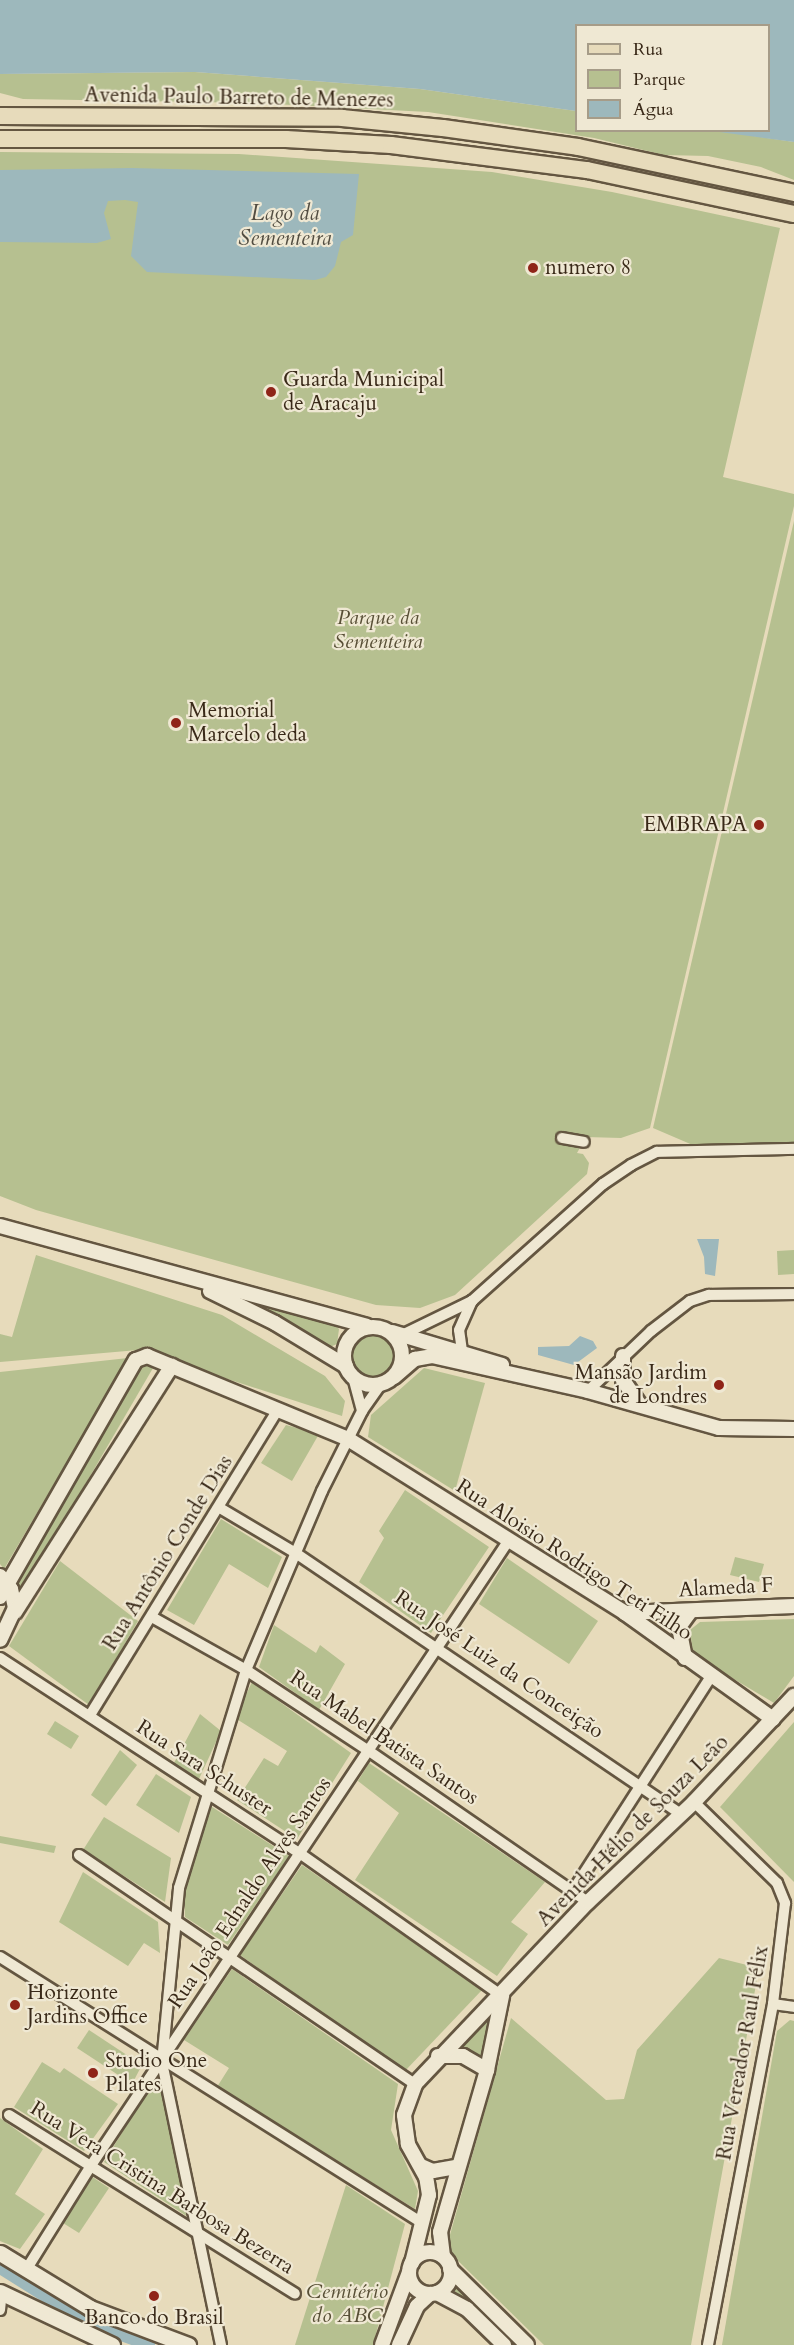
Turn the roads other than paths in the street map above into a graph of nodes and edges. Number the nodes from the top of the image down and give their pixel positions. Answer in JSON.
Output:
{"nodes":[{"id":1,"x":0,"y":116,"type":"edge"},
{"id":2,"x":0,"y":139,"type":"edge"},
{"id":3,"x":794,"y":193,"type":"edge"},
{"id":4,"x":794,"y":214,"type":"edge"},
{"id":5,"x":562,"y":1138,"type":"dead end"},
{"id":6,"x":584,"y":1142,"type":"dead end"},
{"id":7,"x":794,"y":1149,"type":"edge"},
{"id":8,"x":0,"y":1226,"type":"edge"},
{"id":9,"x":187,"y":1279,"type":"junction"},
{"id":10,"x":794,"y":1294,"type":"edge"},
{"id":11,"x":472,"y":1301,"type":"junction"},
{"id":12,"x":368,"y":1326,"type":"junction"},
{"id":13,"x":398,"y":1333,"type":"junction"},
{"id":14,"x":462,"y":1351,"type":"junction"},
{"id":15,"x":623,"y":1356,"type":"junction"},
{"id":16,"x":172,"y":1366,"type":"junction"},
{"id":17,"x":349,"y":1372,"type":"junction"},
{"id":18,"x":394,"y":1377,"type":"junction"},
{"id":19,"x":556,"y":1384,"type":"junction"},
{"id":20,"x":380,"y":1385,"type":"junction"},
{"id":21,"x":588,"y":1391,"type":"junction"},
{"id":22,"x":640,"y":1405,"type":"junction"},
{"id":23,"x":277,"y":1411,"type":"junction"},
{"id":24,"x":362,"y":1411,"type":"junction"},
{"id":25,"x":794,"y":1429,"type":"edge"},
{"id":26,"x":348,"y":1439,"type":"junction"},
{"id":27,"x":220,"y":1508,"type":"junction"},
{"id":28,"x":509,"y":1540,"type":"junction"},
{"id":29,"x":294,"y":1552,"type":"junction"},
{"id":30,"x":4,"y":1580,"type":"edge"},
{"id":31,"x":0,"y":1597,"type":"edge"},
{"id":32,"x":794,"y":1605,"type":"edge"},
{"id":33,"x":15,"y":1612,"type":"junction"},
{"id":34,"x":690,"y":1612,"type":"junction"},
{"id":35,"x":625,"y":1613,"type":"junction"},
{"id":36,"x":152,"y":1617,"type":"junction"},
{"id":37,"x":0,"y":1640,"type":"edge"},
{"id":38,"x":438,"y":1647,"type":"junction"},
{"id":39,"x":0,"y":1658,"type":"edge"},
{"id":40,"x":685,"y":1658,"type":"junction"},
{"id":41,"x":246,"y":1671,"type":"junction"},
{"id":42,"x":712,"y":1675,"type":"junction"},
{"id":43,"x":794,"y":1696,"type":"edge"},
{"id":44,"x":90,"y":1715,"type":"junction"},
{"id":45,"x":773,"y":1719,"type":"junction"},
{"id":46,"x":369,"y":1751,"type":"junction"},
{"id":47,"x":643,"y":1785,"type":"junction"},
{"id":48,"x":206,"y":1793,"type":"junction"},
{"id":49,"x":694,"y":1802,"type":"junction"},
{"id":50,"x":680,"y":1813,"type":"junction"},
{"id":51,"x":298,"y":1852,"type":"junction"},
{"id":52,"x":79,"y":1855,"type":"dead end"},
{"id":53,"x":574,"y":1889,"type":"junction"},
{"id":54,"x":588,"y":1902,"type":"junction"},
{"id":55,"x":176,"y":1919,"type":"junction"},
{"id":56,"x":0,"y":1957,"type":"edge"},
{"id":57,"x":231,"y":1957,"type":"junction"},
{"id":58,"x":502,"y":1996,"type":"junction"},
{"id":59,"x":772,"y":2004,"type":"junction"},
{"id":60,"x":794,"y":2007,"type":"edge"},
{"id":61,"x":438,"y":2056,"type":"junction"},
{"id":62,"x":162,"y":2062,"type":"junction"},
{"id":63,"x":487,"y":2070,"type":"junction"},
{"id":64,"x":415,"y":2084,"type":"junction"},
{"id":65,"x":9,"y":2115,"type":"dead end"},
{"id":66,"x":421,"y":2166,"type":"junction"},
{"id":67,"x":90,"y":2167,"type":"junction"},
{"id":68,"x":456,"y":2167,"type":"junction"},
{"id":69,"x":423,"y":2223,"type":"junction"},
{"id":70,"x":201,"y":2236,"type":"junction"},
{"id":71,"x":0,"y":2253,"type":"edge"},
{"id":72,"x":447,"y":2263,"type":"junction"},
{"id":73,"x":410,"y":2266,"type":"junction"},
{"id":74,"x":26,"y":2270,"type":"junction"},
{"id":75,"x":1,"y":2292,"type":"edge"},
{"id":76,"x":434,"y":2293,"type":"junction"},
{"id":77,"x":295,"y":2294,"type":"dead end"},
{"id":78,"x":0,"y":2310,"type":"edge"},
{"id":79,"x":112,"y":2345,"type":"edge"},
{"id":80,"x":188,"y":2345,"type":"edge"},
{"id":81,"x":220,"y":2345,"type":"edge"},
{"id":82,"x":382,"y":2345,"type":"edge"},
{"id":83,"x":399,"y":2345,"type":"edge"},
{"id":84,"x":504,"y":2345,"type":"edge"},
{"id":85,"x":527,"y":2345,"type":"edge"},
{"id":86,"x":708,"y":2345,"type":"edge"}],
"edges":[{"from":1,"to":3,"type":"main road","name":"Avenida Paulo Barreto de Menezes"},
{"from":2,"to":4,"type":"main road","name":"Avenida Paulo Barreto de Menezes"},
{"from":5,"to":6,"type":"street"},
{"from":7,"to":11,"type":"street"},
{"from":8,"to":9,"type":"street"},
{"from":9,"to":12,"type":"street"},
{"from":9,"to":17,"type":"street"},
{"from":10,"to":15,"type":"street"},
{"from":11,"to":13,"type":"street"},
{"from":11,"to":14,"type":"street"},
{"from":12,"to":13,"type":"street"},
{"from":12,"to":17,"type":"street"},
{"from":13,"to":14,"type":"street"},
{"from":13,"to":18,"type":"street"},
{"from":14,"to":19,"type":"street"},
{"from":15,"to":21,"type":"street"},
{"from":15,"to":22,"type":"street"},
{"from":16,"to":23,"type":"street","name":"Rua Aloisio Rodrigo Teti Filho"},
{"from":16,"to":30,"type":"street","name":"Rua Aloisio Rodrigo Teti Filho"},
{"from":16,"to":33,"type":"street"},
{"from":17,"to":20,"type":"street"},
{"from":17,"to":24,"type":"street"},
{"from":18,"to":19,"type":"street"},
{"from":18,"to":20,"type":"street"},
{"from":19,"to":21,"type":"street"},
{"from":20,"to":24,"type":"street"},
{"from":21,"to":22,"type":"street"},
{"from":22,"to":25,"type":"street"},
{"from":23,"to":26,"type":"street","name":"Rua Aloisio Rodrigo Teti Filho"},
{"from":23,"to":27,"type":"street","name":"Rua Antônio Conde Dias"},
{"from":24,"to":26,"type":"street"},
{"from":26,"to":28,"type":"street","name":"Rua Aloisio Rodrigo Teti Filho"},
{"from":26,"to":29,"type":"street"},
{"from":27,"to":29,"type":"street","name":"Rua José Luiz da Conceição"},
{"from":27,"to":36,"type":"street","name":"Rua Antônio Conde Dias"},
{"from":28,"to":35,"type":"street","name":"Rua Aloisio Rodrigo Teti Filho"},
{"from":28,"to":38,"type":"street","name":"Rua João Ednaldo Alves Santos"},
{"from":29,"to":38,"type":"street","name":"Rua José Luiz da Conceição"},
{"from":29,"to":41,"type":"street"},
{"from":30,"to":31,"type":"street"},
{"from":30,"to":33,"type":"street"},
{"from":32,"to":34,"type":"street","name":"Alameda F"},
{"from":33,"to":37,"type":"street"},
{"from":34,"to":35,"type":"street","name":"Alameda F"},
{"from":34,"to":40,"type":"street"},
{"from":35,"to":40,"type":"street","name":"Rua Aloisio Rodrigo Teti Filho"},
{"from":36,"to":41,"type":"street","name":"Rua Mabel Batista Santos"},
{"from":36,"to":44,"type":"street","name":"Rua Antônio Conde Dias"},
{"from":38,"to":46,"type":"street","name":"Rua João Ednaldo Alves Santos"},
{"from":38,"to":47,"type":"street","name":"Rua José Luiz da Conceição"},
{"from":39,"to":44,"type":"street","name":"Rua Sara Schuster"},
{"from":40,"to":42,"type":"street","name":"Rua Aloisio Rodrigo Teti Filho"},
{"from":41,"to":46,"type":"street","name":"Rua Mabel Batista Santos"},
{"from":41,"to":48,"type":"street"},
{"from":42,"to":45,"type":"street","name":"Rua Aloisio Rodrigo Teti Filho"},
{"from":42,"to":47,"type":"street"},
{"from":43,"to":45,"type":"street","name":"Avenida Hélio de Souza Leão"},
{"from":44,"to":48,"type":"street","name":"Rua Sara Schuster"},
{"from":45,"to":49,"type":"street","name":"Avenida Hélio de Souza Leão"},
{"from":46,"to":51,"type":"street","name":"Rua João Ednaldo Alves Santos"},
{"from":46,"to":53,"type":"street","name":"Rua Mabel Batista Santos"},
{"from":47,"to":50,"type":"street","name":"Rua José Luiz da Conceição"},
{"from":47,"to":53,"type":"street"},
{"from":48,"to":51,"type":"street","name":"Rua Sara Schuster"},
{"from":48,"to":55,"type":"street"},
{"from":49,"to":50,"type":"street","name":"Avenida Hélio de Souza Leão"},
{"from":49,"to":59,"type":"street","name":"Rua Vereador Raul Félix"},
{"from":50,"to":54,"type":"street","name":"Avenida Hélio de Souza Leão"},
{"from":51,"to":57,"type":"street","name":"Rua João Ednaldo Alves Santos"},
{"from":51,"to":58,"type":"street","name":"Rua Sara Schuster"},
{"from":52,"to":55,"type":"street"},
{"from":53,"to":54,"type":"street","name":"Rua Mabel Batista Santos"},
{"from":54,"to":58,"type":"street","name":"Avenida Hélio de Souza Leão"},
{"from":55,"to":57,"type":"street"},
{"from":55,"to":62,"type":"street"},
{"from":56,"to":62,"type":"street"},
{"from":57,"to":62,"type":"street","name":"Rua João Ednaldo Alves Santos"},
{"from":57,"to":64,"type":"street"},
{"from":58,"to":61,"type":"street","name":"Avenida Hélio de Souza Leão"},
{"from":58,"to":63,"type":"street"},
{"from":59,"to":60,"type":"street"},
{"from":59,"to":86,"type":"street","name":"Rua Vereador Raul Félix"},
{"from":61,"to":63,"type":"street"},
{"from":61,"to":64,"type":"street","name":"Avenida Hélio de Souza Leão"},
{"from":62,"to":67,"type":"street","name":"Rua João Ednaldo Alves Santos"},
{"from":62,"to":69,"type":"street"},
{"from":62,"to":70,"type":"street"},
{"from":63,"to":68,"type":"street"},
{"from":64,"to":66,"type":"street","name":"Avenida Hélio de Souza Leão"},
{"from":65,"to":67,"type":"street","name":"Rua Vera Cristina Barbosa Bezerra"},
{"from":66,"to":68,"type":"street"},
{"from":66,"to":69,"type":"street","name":"Avenida Hélio de Souza Leão"},
{"from":67,"to":70,"type":"street","name":"Rua Vera Cristina Barbosa Bezerra"},
{"from":67,"to":74,"type":"street","name":"Rua João Ednaldo Alves Santos"},
{"from":68,"to":72,"type":"street"},
{"from":69,"to":73,"type":"street","name":"Avenida Hélio de Souza Leão"},
{"from":70,"to":77,"type":"street","name":"Rua Vera Cristina Barbosa Bezerra"},
{"from":70,"to":81,"type":"street"},
{"from":71,"to":74,"type":"main road"},
{"from":72,"to":73,"type":"street"},
{"from":72,"to":76,"type":"street"},
{"from":72,"to":85,"type":"street"},
{"from":73,"to":76,"type":"street"},
{"from":73,"to":82,"type":"street","name":"Avenida Hélio de Souza Leão"},
{"from":74,"to":80,"type":"main road"},
{"from":75,"to":78,"type":"street"},
{"from":75,"to":79,"type":"main road"},
{"from":76,"to":83,"type":"street"},
{"from":76,"to":84,"type":"street"}]}
